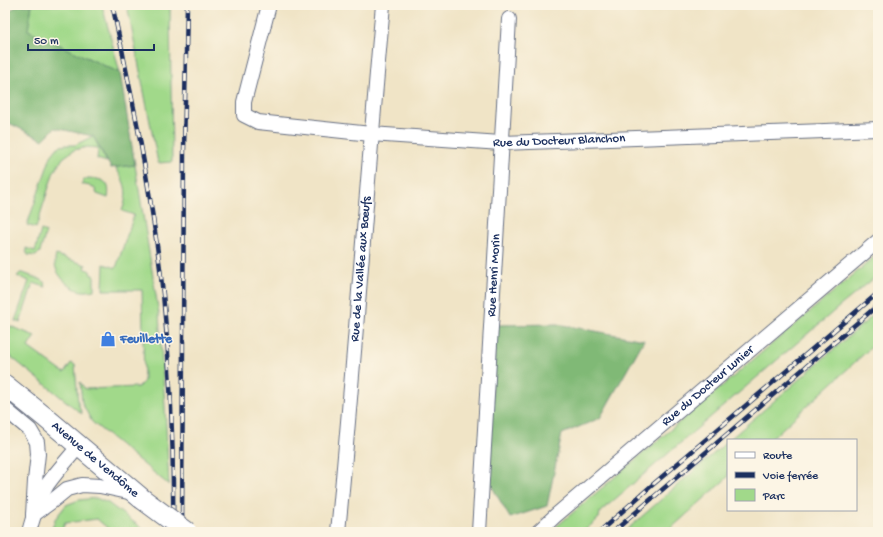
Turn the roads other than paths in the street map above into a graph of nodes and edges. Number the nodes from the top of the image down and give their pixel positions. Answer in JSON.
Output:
{"nodes":[{"id":1,"x":269,"y":5,"type":"edge"},
{"id":2,"x":383,"y":5,"type":"edge"},
{"id":3,"x":509,"y":19,"type":"dead end"},
{"id":4,"x":878,"y":129,"type":"edge"},
{"id":5,"x":371,"y":134,"type":"junction"},
{"id":6,"x":501,"y":143,"type":"junction"},
{"id":7,"x":878,"y":241,"type":"edge"},
{"id":8,"x":5,"y":386,"type":"edge"},
{"id":9,"x":5,"y":409,"type":"edge"},
{"id":10,"x":79,"y":446,"type":"junction"},
{"id":11,"x":139,"y":495,"type":"junction"},
{"id":12,"x":33,"y":515,"type":"junction"},
{"id":13,"x":29,"y":532,"type":"edge"},
{"id":14,"x":187,"y":532,"type":"edge"},
{"id":15,"x":338,"y":532,"type":"edge"},
{"id":16,"x":479,"y":532,"type":"edge"},
{"id":17,"x":538,"y":532,"type":"edge"}],
"edges":[{"from":1,"to":5,"type":"street","name":"Rue du Docteur Blanchon"},
{"from":2,"to":5,"type":"street","name":"Rue de la Vallée aux Bœufs"},
{"from":3,"to":6,"type":"street","name":"Rue Henri Morin"},
{"from":4,"to":6,"type":"street","name":"Rue du Docteur Blanchon"},
{"from":5,"to":6,"type":"street","name":"Rue du Docteur Blanchon"},
{"from":5,"to":15,"type":"street","name":"Rue de la Vallée aux Bœufs"},
{"from":6,"to":16,"type":"street","name":"Rue Henri Morin"},
{"from":7,"to":17,"type":"street","name":"Rue du Docteur Lunier"},
{"from":8,"to":10,"type":"main road","name":"Avenue de Vendôme"},
{"from":9,"to":12,"type":"street"},
{"from":10,"to":11,"type":"main road","name":"Avenue de Vendôme"},
{"from":10,"to":12,"type":"street"},
{"from":11,"to":12,"type":"street"},
{"from":11,"to":14,"type":"main road","name":"Avenue de Vendôme","bridge":true},
{"from":12,"to":13,"type":"street"}]}
